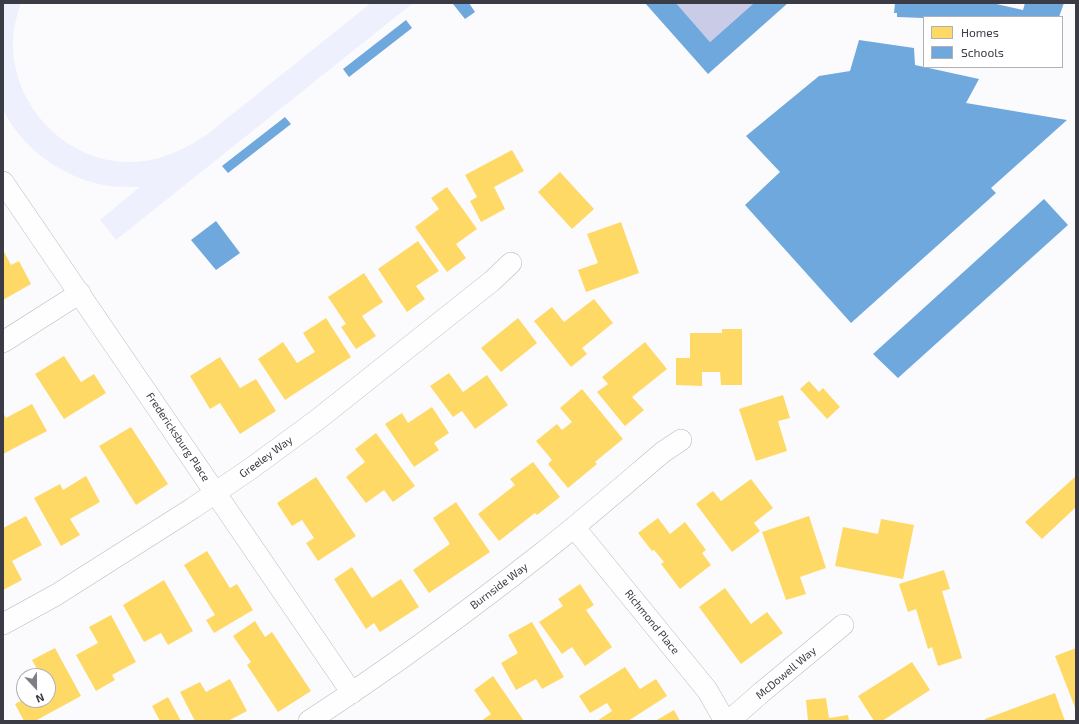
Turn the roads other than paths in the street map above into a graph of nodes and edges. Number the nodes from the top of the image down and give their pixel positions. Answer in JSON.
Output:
{"nodes":[{"id":1,"x":3,"y":182,"type":"edge"},
{"id":2,"x":511,"y":263,"type":"dead end"},
{"id":3,"x":80,"y":293,"type":"junction"},
{"id":4,"x":3,"y":342,"type":"edge"},
{"id":5,"x":681,"y":440,"type":"dead end"},
{"id":6,"x":216,"y":492,"type":"junction"},
{"id":7,"x":574,"y":527,"type":"junction"},
{"id":8,"x":3,"y":624,"type":"edge"},
{"id":9,"x":843,"y":625,"type":"dead end"},
{"id":10,"x":352,"y":693,"type":"junction"},
{"id":11,"x":309,"y":721,"type":"edge"},
{"id":12,"x":725,"y":721,"type":"edge"},
{"id":13,"x":729,"y":721,"type":"edge"}],
"edges":[{"from":1,"to":3,"type":"street","name":"Fredericksburg Place"},
{"from":2,"to":6,"type":"street","name":"Greeley Way"},
{"from":3,"to":4,"type":"street"},
{"from":3,"to":6,"type":"street","name":"Fredericksburg Place"},
{"from":5,"to":7,"type":"street","name":"Burnside Way"},
{"from":6,"to":8,"type":"street","name":"Greeley Way"},
{"from":6,"to":10,"type":"street","name":"Fredericksburg Place"},
{"from":7,"to":10,"type":"street","name":"Burnside Way"},
{"from":7,"to":12,"type":"street","name":"Richmond Place"},
{"from":9,"to":13,"type":"street","name":"McDowell Way"},
{"from":10,"to":11,"type":"street","name":"Burnside Way"}]}
